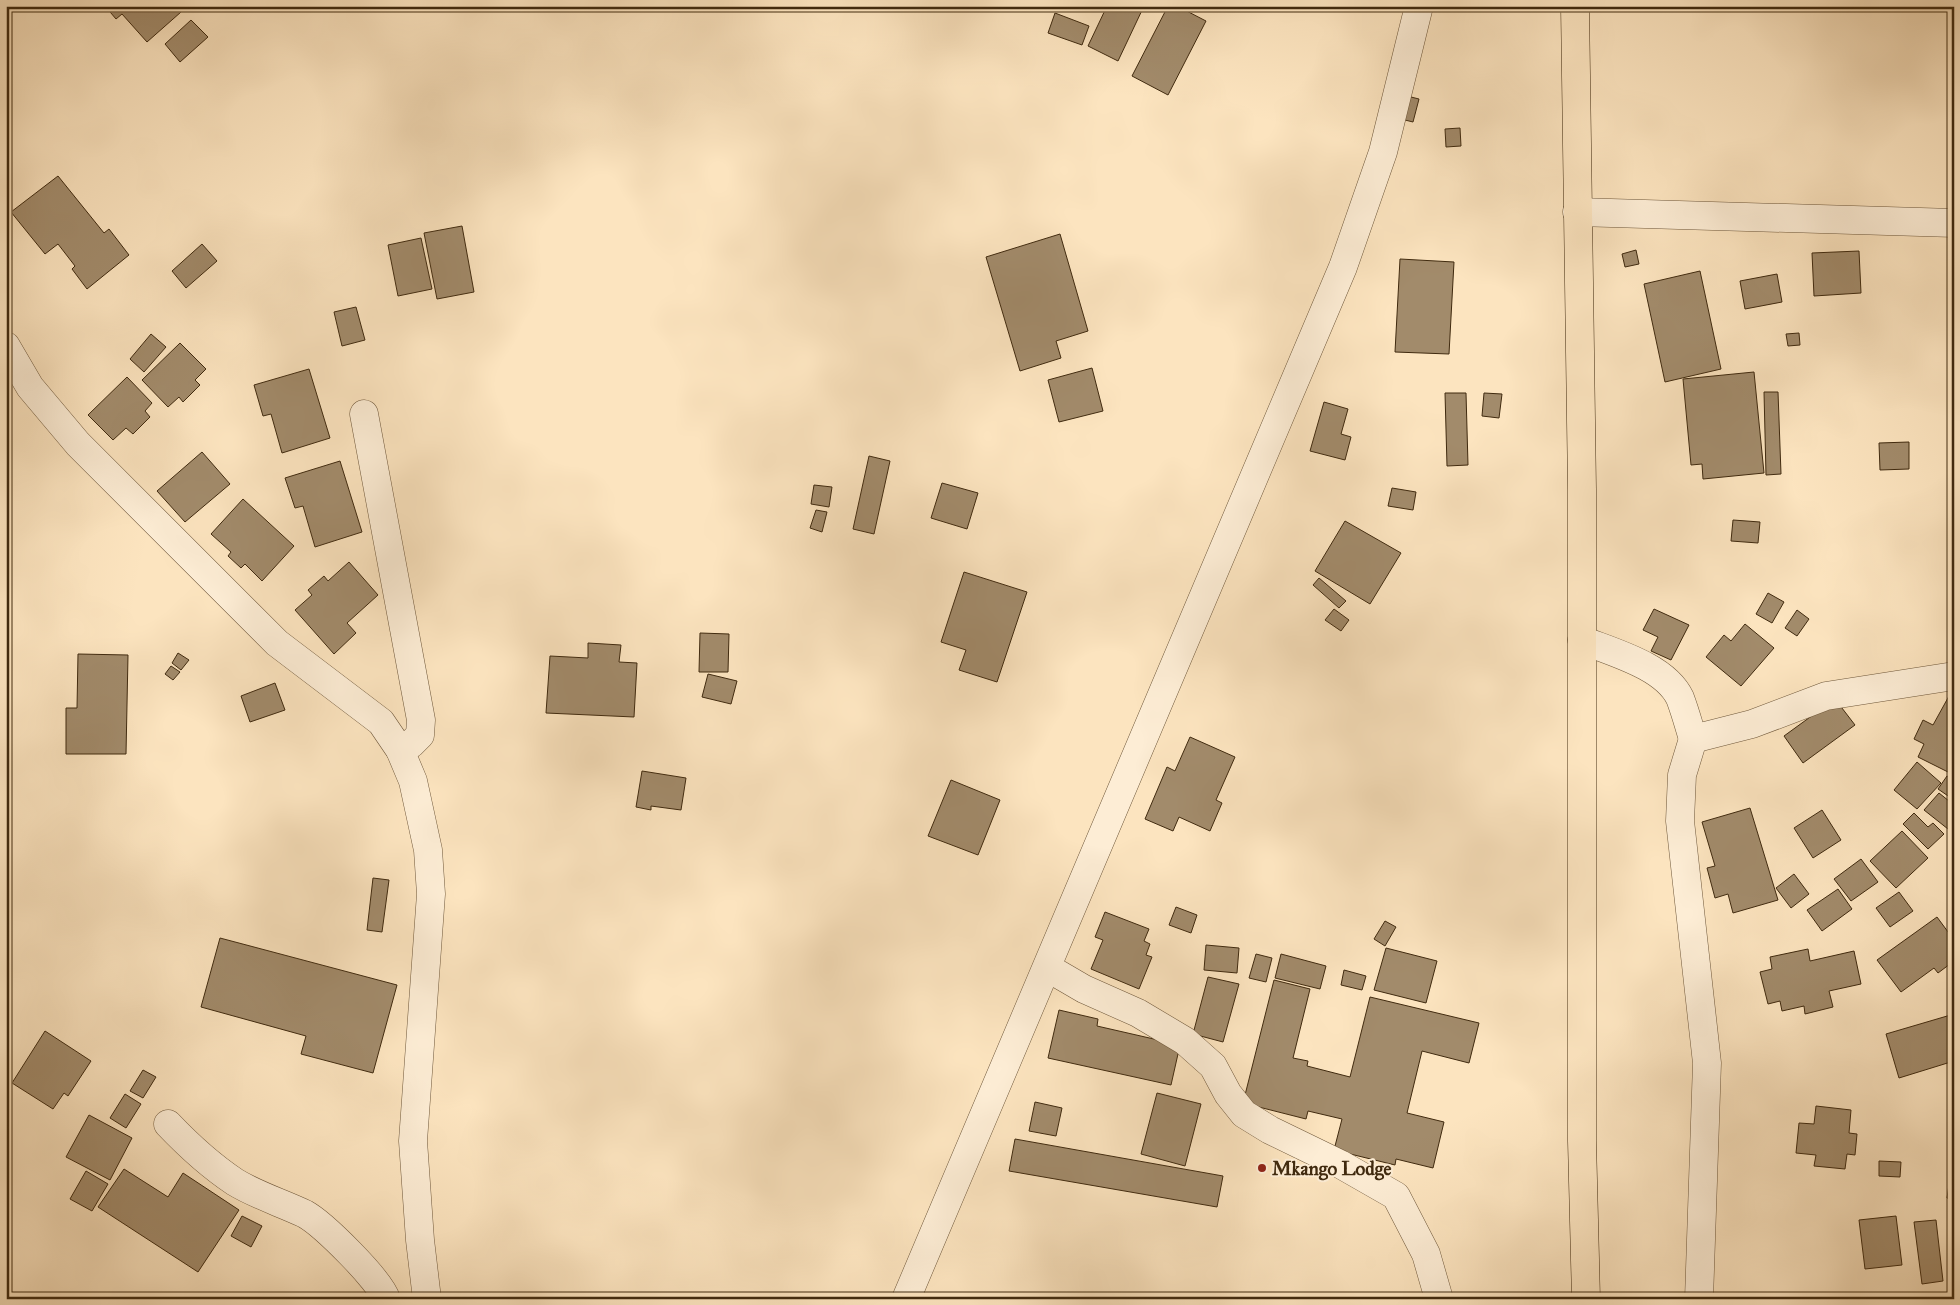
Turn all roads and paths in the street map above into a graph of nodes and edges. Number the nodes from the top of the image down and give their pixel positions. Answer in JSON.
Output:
{"nodes":[{"id":1,"x":1419,"y":6,"type":"edge"},
{"id":2,"x":1575,"y":6,"type":"edge"},
{"id":3,"x":1577,"y":212,"type":"junction"},
{"id":4,"x":1954,"y":223,"type":"edge"},
{"id":5,"x":6,"y":346,"type":"edge"},
{"id":6,"x":364,"y":414,"type":"dead end"},
{"id":7,"x":1582,"y":640,"type":"junction"},
{"id":8,"x":1954,"y":676,"type":"edge"},
{"id":9,"x":1693,"y":739,"type":"junction"},
{"id":10,"x":400,"y":750,"type":"junction"},
{"id":11,"x":1048,"y":968,"type":"junction"},
{"id":12,"x":168,"y":1124,"type":"dead end"},
{"id":13,"x":386,"y":1299,"type":"edge"},
{"id":14,"x":428,"y":1299,"type":"edge"},
{"id":15,"x":906,"y":1299,"type":"edge"},
{"id":16,"x":1439,"y":1299,"type":"edge"},
{"id":17,"x":1586,"y":1299,"type":"edge"},
{"id":18,"x":1699,"y":1299,"type":"edge"}],
"edges":[{"from":1,"to":11,"type":"street"},
{"from":2,"to":3,"type":"highway"},
{"from":3,"to":4,"type":"street"},
{"from":3,"to":7,"type":"highway"},
{"from":5,"to":10,"type":"street"},
{"from":6,"to":10,"type":"street"},
{"from":7,"to":9,"type":"street"},
{"from":7,"to":17,"type":"highway"},
{"from":8,"to":9,"type":"street"},
{"from":9,"to":18,"type":"street"},
{"from":10,"to":14,"type":"street"},
{"from":11,"to":15,"type":"street"},
{"from":11,"to":16,"type":"street"},
{"from":12,"to":13,"type":"street"}]}
